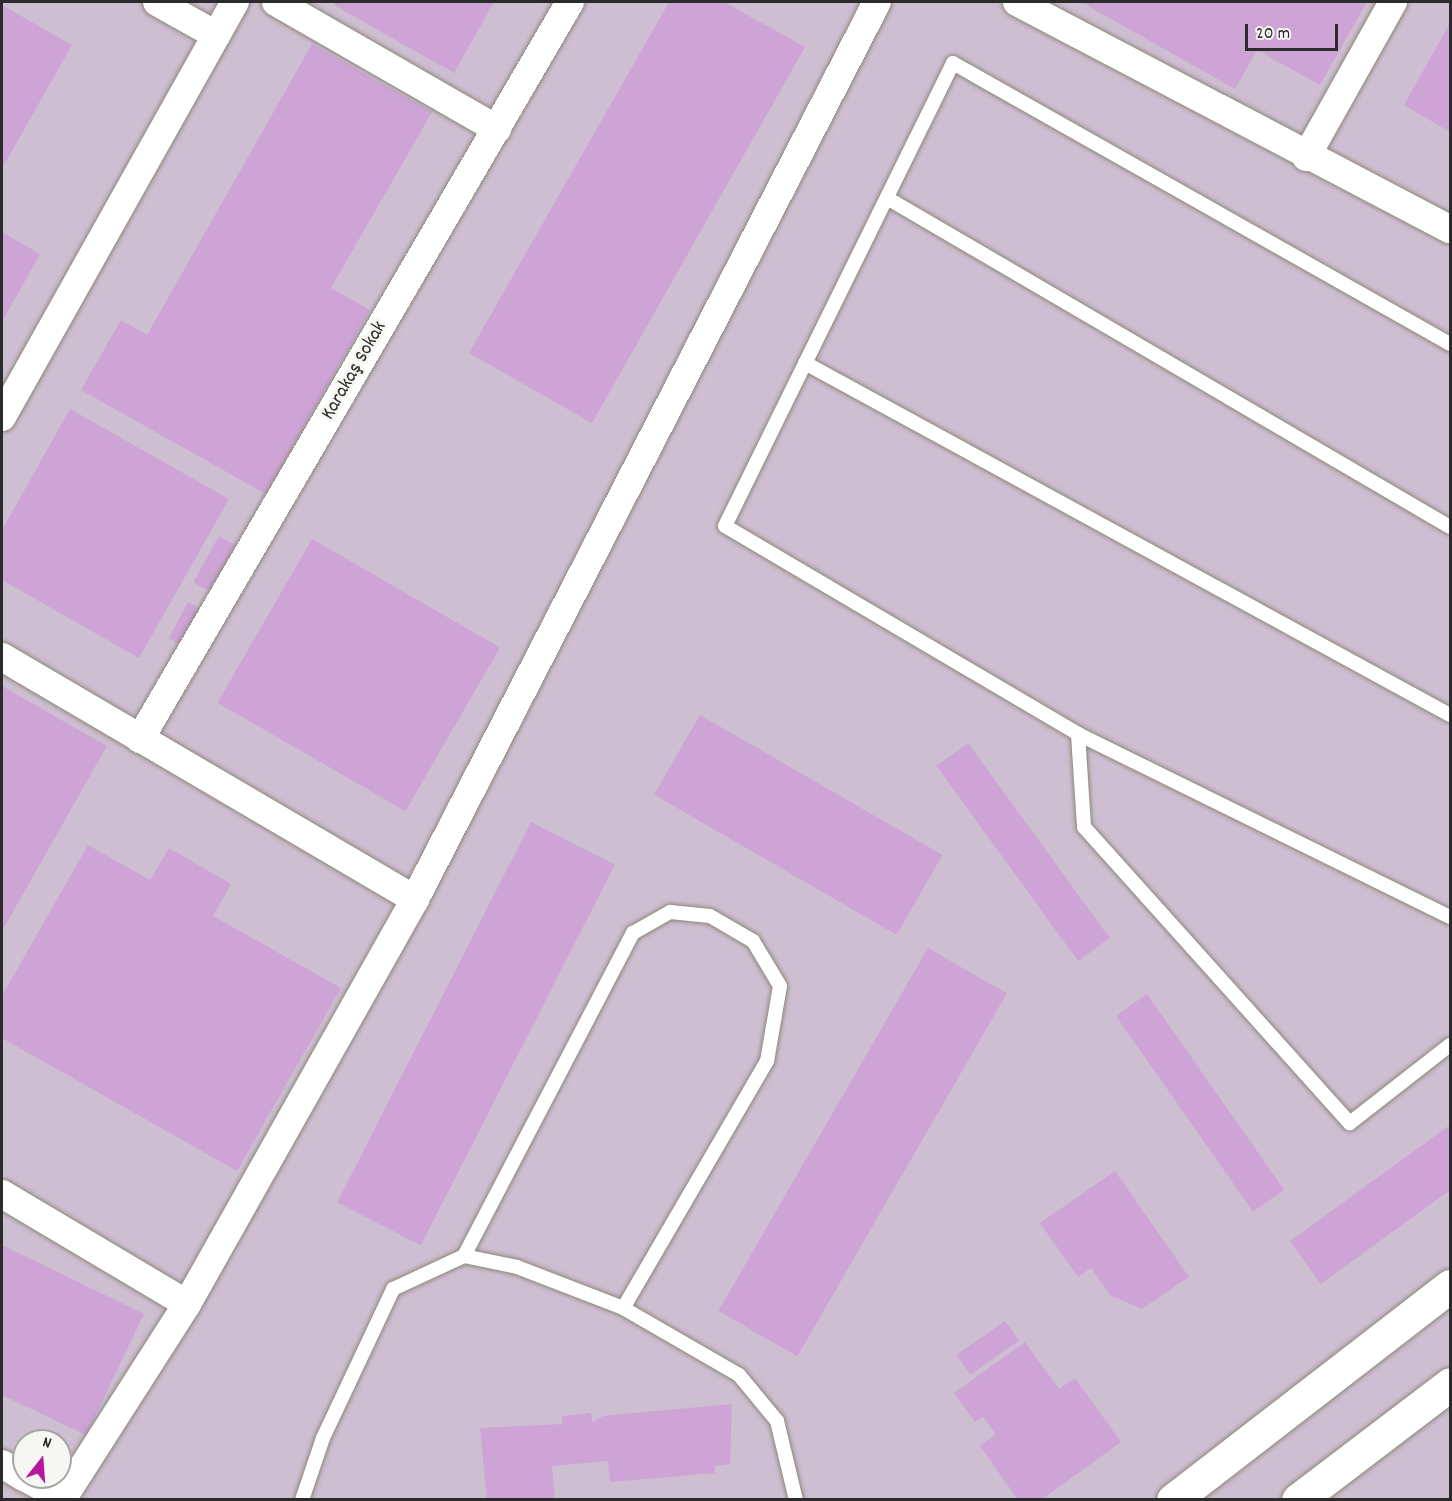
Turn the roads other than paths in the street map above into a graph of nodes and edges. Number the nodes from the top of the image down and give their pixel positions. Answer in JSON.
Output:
{"nodes":[{"id":1,"x":157,"y":2,"type":"edge"},
{"id":2,"x":235,"y":2,"type":"edge"},
{"id":3,"x":276,"y":2,"type":"edge"},
{"id":4,"x":570,"y":2,"type":"edge"},
{"id":5,"x":877,"y":2,"type":"edge"},
{"id":6,"x":1017,"y":2,"type":"edge"},
{"id":7,"x":1393,"y":2,"type":"edge"},
{"id":8,"x":216,"y":35,"type":"junction"},
{"id":9,"x":497,"y":129,"type":"junction"},
{"id":10,"x":1306,"y":157,"type":"junction"},
{"id":11,"x":887,"y":198,"type":"junction"},
{"id":12,"x":1450,"y":229,"type":"edge"},
{"id":13,"x":1450,"y":344,"type":"edge"},
{"id":14,"x":805,"y":363,"type":"junction"},
{"id":15,"x":2,"y":417,"type":"edge"},
{"id":16,"x":1450,"y":527,"type":"edge"},
{"id":17,"x":2,"y":657,"type":"edge"},
{"id":18,"x":1450,"y":715,"type":"edge"},
{"id":19,"x":1078,"y":734,"type":"junction"},
{"id":20,"x":140,"y":739,"type":"junction"},
{"id":21,"x":415,"y":898,"type":"junction"},
{"id":22,"x":1450,"y":917,"type":"edge"},
{"id":23,"x":1450,"y":1045,"type":"edge"},
{"id":24,"x":2,"y":1194,"type":"edge"},
{"id":25,"x":464,"y":1256,"type":"junction"},
{"id":26,"x":1450,"y":1286,"type":"edge"},
{"id":27,"x":187,"y":1304,"type":"junction"},
{"id":28,"x":623,"y":1308,"type":"junction"},
{"id":29,"x":1450,"y":1384,"type":"edge"},
{"id":30,"x":72,"y":1484,"type":"edge"},
{"id":31,"x":46,"y":1489,"type":"edge"},
{"id":32,"x":69,"y":1489,"type":"edge"},
{"id":33,"x":302,"y":1500,"type":"edge"},
{"id":34,"x":796,"y":1500,"type":"edge"},
{"id":35,"x":1173,"y":1500,"type":"edge"},
{"id":36,"x":1298,"y":1500,"type":"edge"}],
"edges":[{"from":1,"to":8,"type":"street"},
{"from":2,"to":8,"type":"street"},
{"from":3,"to":9,"type":"street"},
{"from":4,"to":9,"type":"street","name":"Karakaş Sokak"},
{"from":5,"to":21,"type":"street"},
{"from":6,"to":10,"type":"street"},
{"from":7,"to":10,"type":"street"},
{"from":8,"to":15,"type":"street"},
{"from":9,"to":20,"type":"street","name":"Karakaş Sokak"},
{"from":10,"to":12,"type":"street"},
{"from":11,"to":13,"type":"lane"},
{"from":11,"to":14,"type":"lane"},
{"from":11,"to":16,"type":"lane"},
{"from":14,"to":18,"type":"lane"},
{"from":14,"to":19,"type":"lane"},
{"from":17,"to":20,"type":"street"},
{"from":19,"to":22,"type":"lane"},
{"from":19,"to":23,"type":"lane"},
{"from":20,"to":21,"type":"street"},
{"from":21,"to":27,"type":"street"},
{"from":24,"to":27,"type":"street"},
{"from":25,"to":28,"type":"lane"},
{"from":25,"to":28,"type":"lane"},
{"from":25,"to":33,"type":"lane"},
{"from":26,"to":35,"type":"street"},
{"from":27,"to":30,"type":"street"},
{"from":28,"to":34,"type":"lane"},
{"from":29,"to":36,"type":"street"},
{"from":31,"to":32,"type":"street"}]}
